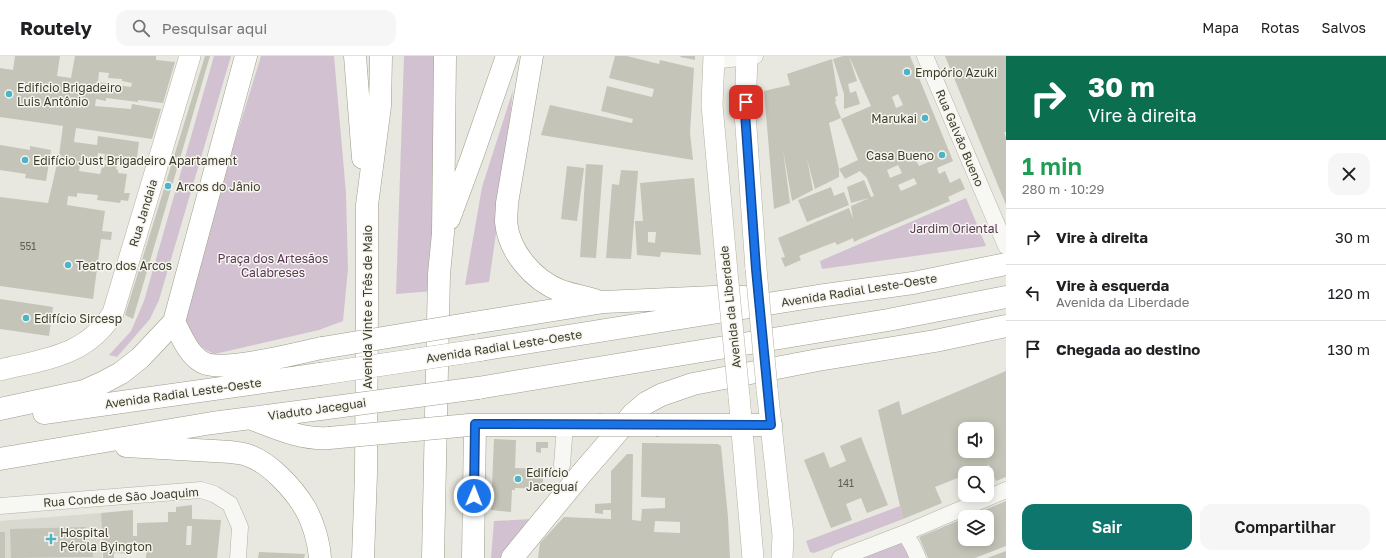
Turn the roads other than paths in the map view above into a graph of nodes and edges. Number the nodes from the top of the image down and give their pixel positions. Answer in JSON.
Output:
{"nodes":[{"id":1,"x":190,"y":56,"type":"edge"},
{"id":2,"x":246,"y":56,"type":"edge"},
{"id":3,"x":355,"y":56,"type":"edge"},
{"id":4,"x":381,"y":56,"type":"edge"},
{"id":5,"x":445,"y":56,"type":"edge"},
{"id":6,"x":507,"y":56,"type":"edge"},
{"id":7,"x":532,"y":56,"type":"edge"},
{"id":8,"x":749,"y":56,"type":"edge"},
{"id":9,"x":925,"y":56,"type":"edge"},
{"id":10,"x":713,"y":58,"type":"edge"},
{"id":11,"x":367,"y":205,"type":"junction"},
{"id":12,"x":443,"y":233,"type":"junction"},
{"id":13,"x":1006,"y":246,"type":"edge"},
{"id":14,"x":1006,"y":264,"type":"edge"},
{"id":15,"x":818,"y":296,"type":"junction"},
{"id":16,"x":1006,"y":297,"type":"edge"},
{"id":17,"x":604,"y":302,"type":"junction"},
{"id":18,"x":174,"y":322,"type":"junction"},
{"id":19,"x":1006,"y":326,"type":"edge"},
{"id":20,"x":0,"y":370,"type":"edge"},
{"id":21,"x":0,"y":409,"type":"edge"},
{"id":22,"x":251,"y":418,"type":"junction"},
{"id":23,"x":0,"y":420,"type":"edge"},
{"id":24,"x":472,"y":425,"type":"junction"},
{"id":25,"x":565,"y":425,"type":"junction"},
{"id":26,"x":743,"y":425,"type":"junction"},
{"id":27,"x":771,"y":425,"type":"junction"},
{"id":28,"x":89,"y":444,"type":"junction"},
{"id":29,"x":0,"y":459,"type":"edge"},
{"id":30,"x":562,"y":466,"type":"dead end"},
{"id":31,"x":1006,"y":490,"type":"edge"},
{"id":32,"x":0,"y":506,"type":"edge"},
{"id":33,"x":905,"y":534,"type":"junction"},
{"id":34,"x":238,"y":558,"type":"edge"},
{"id":35,"x":320,"y":558,"type":"edge"},
{"id":36,"x":363,"y":558,"type":"edge"},
{"id":37,"x":433,"y":558,"type":"edge"},
{"id":38,"x":473,"y":558,"type":"edge"},
{"id":39,"x":512,"y":558,"type":"edge"},
{"id":40,"x":753,"y":558,"type":"edge"},
{"id":41,"x":782,"y":558,"type":"edge"},
{"id":42,"x":840,"y":558,"type":"edge"},
{"id":43,"x":918,"y":558,"type":"edge"}],
"edges":[{"from":1,"to":20,"type":"main road","name":"Rua Jandaia"},
{"from":2,"to":18,"type":"highway"},
{"from":3,"to":11,"type":"highway"},
{"from":4,"to":11,"type":"highway","name":"Avenida Vinte e Três de Maio"},
{"from":5,"to":12,"type":"highway"},
{"from":6,"to":12,"type":"highway"},
{"from":7,"to":17,"type":"highway"},
{"from":8,"to":10,"type":"street"},
{"from":8,"to":27,"type":"main road","bridge":true},
{"from":9,"to":13,"type":"street","name":"Rua Galvão Bueno"},
{"from":10,"to":26,"type":"main road","name":"Avenida da Liberdade","bridge":true},
{"from":11,"to":36,"type":"highway","name":"Avenida Vinte e Três de Maio"},
{"from":12,"to":37,"type":"highway"},
{"from":14,"to":15,"type":"highway","name":"Avenida Radial Leste-Oeste"},
{"from":15,"to":17,"type":"highway"},
{"from":15,"to":23,"type":"highway","name":"Avenida Radial Leste-Oeste","bridge":true},
{"from":16,"to":22,"type":"highway","name":"Viaduto Jaceguai","bridge":true},
{"from":17,"to":18,"type":"highway","bridge":true},
{"from":18,"to":21,"type":"highway"},
{"from":19,"to":39,"type":"highway"},
{"from":22,"to":24,"type":"highway","bridge":true},
{"from":22,"to":28,"type":"highway"},
{"from":24,"to":25,"type":"highway"},
{"from":24,"to":38,"type":"highway"},
{"from":25,"to":26,"type":"highway","bridge":true},
{"from":25,"to":30,"type":"street"},
{"from":26,"to":27,"type":"highway"},
{"from":26,"to":40,"type":"main road","name":"Avenida da Liberdade"},
{"from":27,"to":41,"type":"main road"},
{"from":28,"to":29,"type":"highway"},
{"from":28,"to":35,"type":"highway"},
{"from":31,"to":33,"type":"street"},
{"from":32,"to":34,"type":"street","name":"Rua Conde de São Joaquim"},
{"from":33,"to":42,"type":"street"},
{"from":33,"to":43,"type":"street"}]}
